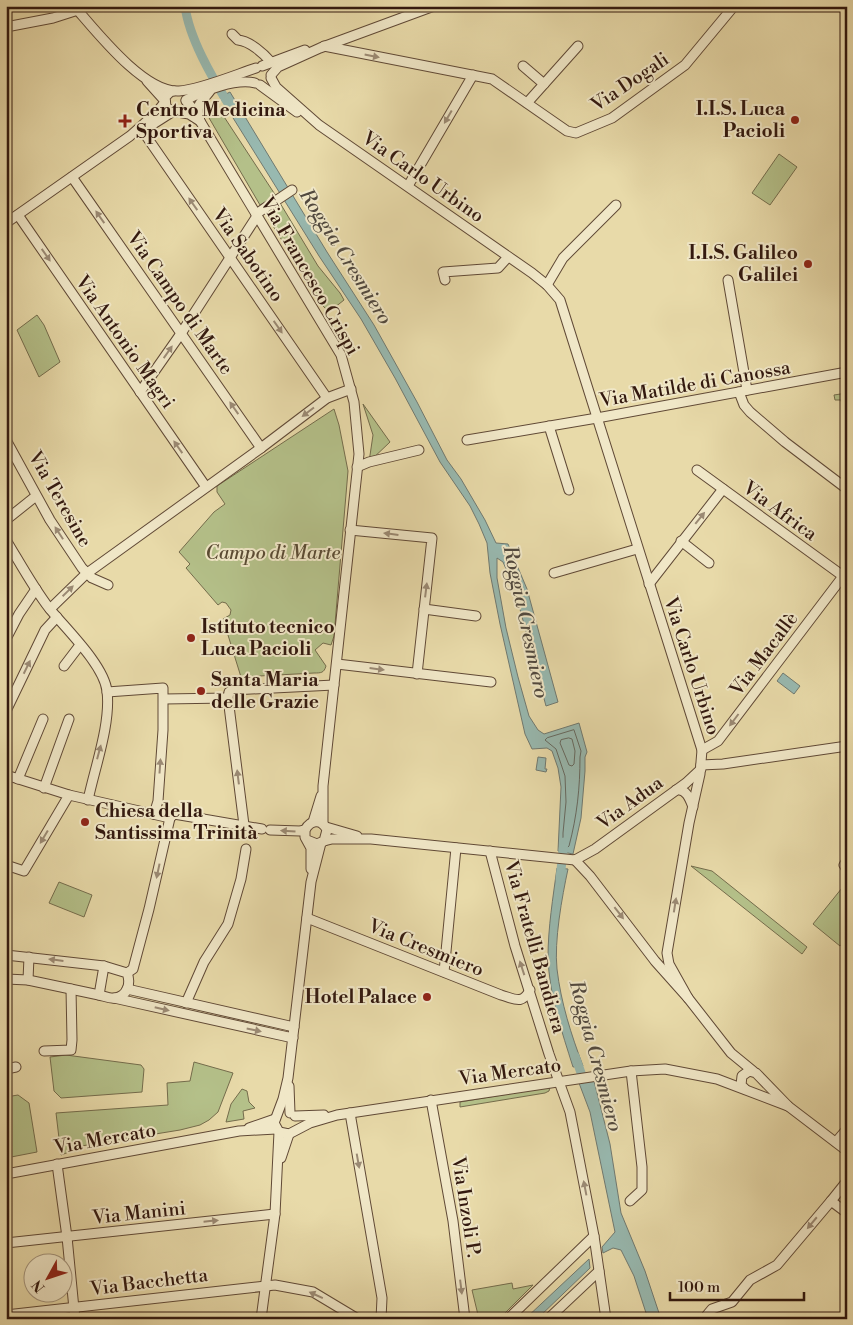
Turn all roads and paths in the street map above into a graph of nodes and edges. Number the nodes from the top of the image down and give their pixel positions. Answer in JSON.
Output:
{"nodes":[{"id":1,"x":434,"y":6,"type":"edge"},
{"id":2,"x":734,"y":6,"type":"edge"},
{"id":3,"x":76,"y":8,"type":"edge"},
{"id":4,"x":6,"y":27,"type":"edge"},
{"id":5,"x":232,"y":34,"type":"dead end"},
{"id":6,"x":578,"y":46,"type":"dead end"},
{"id":7,"x":322,"y":47,"type":"junction"},
{"id":8,"x":271,"y":62,"type":"junction"},
{"id":9,"x":523,"y":66,"type":"dead end"},
{"id":10,"x":259,"y":67,"type":"junction"},
{"id":11,"x":473,"y":75,"type":"junction"},
{"id":12,"x":271,"y":76,"type":"junction"},
{"id":13,"x":147,"y":81,"type":"junction"},
{"id":14,"x":227,"y":81,"type":"junction"},
{"id":15,"x":258,"y":84,"type":"junction"},
{"id":16,"x":544,"y":84,"type":"junction"},
{"id":17,"x":208,"y":88,"type":"junction"},
{"id":18,"x":176,"y":91,"type":"junction"},
{"id":19,"x":165,"y":101,"type":"junction"},
{"id":20,"x":186,"y":101,"type":"junction"},
{"id":21,"x":527,"y":103,"type":"junction"},
{"id":22,"x":175,"y":112,"type":"junction"},
{"id":23,"x":199,"y":117,"type":"junction"},
{"id":24,"x":319,"y":125,"type":"junction"},
{"id":25,"x":142,"y":130,"type":"junction"},
{"id":26,"x":130,"y":136,"type":"junction"},
{"id":27,"x":72,"y":178,"type":"junction"},
{"id":28,"x":408,"y":186,"type":"junction"},
{"id":29,"x":292,"y":190,"type":"dead end"},
{"id":30,"x":616,"y":206,"type":"dead end"},
{"id":31,"x":18,"y":215,"type":"junction"},
{"id":32,"x":256,"y":215,"type":"junction"},
{"id":33,"x":6,"y":223,"type":"edge"},
{"id":34,"x":508,"y":257,"type":"junction"},
{"id":35,"x":230,"y":258,"type":"junction"},
{"id":36,"x":445,"y":280,"type":"dead end"},
{"id":37,"x":728,"y":280,"type":"dead end"},
{"id":38,"x":547,"y":285,"type":"junction"},
{"id":39,"x":182,"y":332,"type":"junction"},
{"id":40,"x":847,"y":372,"type":"edge"},
{"id":41,"x":351,"y":389,"type":"junction"},
{"id":42,"x":743,"y":391,"type":"junction"},
{"id":43,"x":140,"y":392,"type":"junction"},
{"id":44,"x":327,"y":398,"type":"junction"},
{"id":45,"x":597,"y":418,"type":"junction"},
{"id":46,"x":549,"y":426,"type":"junction"},
{"id":47,"x":6,"y":440,"type":"edge"},
{"id":48,"x":467,"y":440,"type":"dead end"},
{"id":49,"x":262,"y":448,"type":"junction"},
{"id":50,"x":419,"y":450,"type":"dead end"},
{"id":51,"x":357,"y":467,"type":"junction"},
{"id":52,"x":697,"y":470,"type":"dead end"},
{"id":53,"x":206,"y":487,"type":"junction"},
{"id":54,"x":723,"y":489,"type":"junction"},
{"id":55,"x":847,"y":489,"type":"edge"},
{"id":56,"x":569,"y":490,"type":"dead end"},
{"id":57,"x":36,"y":496,"type":"junction"},
{"id":58,"x":6,"y":520,"type":"edge"},
{"id":59,"x":350,"y":530,"type":"junction"},
{"id":60,"x":6,"y":540,"type":"edge"},
{"id":61,"x":681,"y":542,"type":"junction"},
{"id":62,"x":638,"y":549,"type":"junction"},
{"id":63,"x":709,"y":563,"type":"dead end"},
{"id":64,"x":554,"y":573,"type":"dead end"},
{"id":65,"x":845,"y":573,"type":"edge"},
{"id":66,"x":86,"y":574,"type":"junction"},
{"id":67,"x":648,"y":584,"type":"junction"},
{"id":68,"x":108,"y":586,"type":"dead end"},
{"id":69,"x":36,"y":589,"type":"junction"},
{"id":70,"x":50,"y":609,"type":"junction"},
{"id":71,"x":424,"y":610,"type":"junction"},
{"id":72,"x":476,"y":616,"type":"dead end"},
{"id":73,"x":57,"y":617,"type":"junction"},
{"id":74,"x":6,"y":639,"type":"edge"},
{"id":75,"x":80,"y":645,"type":"junction"},
{"id":76,"x":336,"y":664,"type":"junction"},
{"id":77,"x":64,"y":666,"type":"dead end"},
{"id":78,"x":417,"y":674,"type":"junction"},
{"id":79,"x":491,"y":682,"type":"dead end"},
{"id":80,"x":334,"y":685,"type":"junction"},
{"id":81,"x":107,"y":692,"type":"junction"},
{"id":82,"x":228,"y":698,"type":"junction"},
{"id":83,"x":164,"y":699,"type":"junction"},
{"id":84,"x":6,"y":711,"type":"edge"},
{"id":85,"x":43,"y":719,"type":"dead end"},
{"id":86,"x":68,"y":719,"type":"dead end"},
{"id":87,"x":847,"y":746,"type":"edge"},
{"id":88,"x":702,"y":750,"type":"junction"},
{"id":89,"x":701,"y":767,"type":"junction"},
{"id":90,"x":6,"y":775,"type":"edge"},
{"id":91,"x":18,"y":779,"type":"junction"},
{"id":92,"x":323,"y":786,"type":"junction"},
{"id":93,"x":44,"y":788,"type":"junction"},
{"id":94,"x":676,"y":790,"type":"junction"},
{"id":95,"x":69,"y":795,"type":"junction"},
{"id":96,"x":88,"y":800,"type":"junction"},
{"id":97,"x":693,"y":807,"type":"junction"},
{"id":98,"x":154,"y":814,"type":"junction"},
{"id":99,"x":169,"y":820,"type":"junction"},
{"id":100,"x":312,"y":822,"type":"junction"},
{"id":101,"x":244,"y":825,"type":"junction"},
{"id":102,"x":325,"y":825,"type":"junction"},
{"id":103,"x":305,"y":830,"type":"junction"},
{"id":104,"x":371,"y":839,"type":"junction"},
{"id":105,"x":307,"y":840,"type":"junction"},
{"id":106,"x":322,"y":842,"type":"junction"},
{"id":107,"x":456,"y":848,"type":"junction"},
{"id":108,"x":246,"y":849,"type":"dead end"},
{"id":109,"x":595,"y":849,"type":"junction"},
{"id":110,"x":490,"y":851,"type":"junction"},
{"id":111,"x":575,"y":860,"type":"junction"},
{"id":112,"x":847,"y":860,"type":"edge"},
{"id":113,"x":6,"y":865,"type":"edge"},
{"id":114,"x":847,"y":870,"type":"edge"},
{"id":115,"x":590,"y":876,"type":"junction"},
{"id":116,"x":312,"y":882,"type":"junction"},
{"id":117,"x":307,"y":918,"type":"junction"},
{"id":118,"x":648,"y":950,"type":"junction"},
{"id":119,"x":667,"y":953,"type":"junction"},
{"id":120,"x":6,"y":955,"type":"edge"},
{"id":121,"x":29,"y":957,"type":"junction"},
{"id":122,"x":104,"y":966,"type":"junction"},
{"id":123,"x":444,"y":972,"type":"junction"},
{"id":124,"x":127,"y":973,"type":"junction"},
{"id":125,"x":6,"y":979,"type":"edge"},
{"id":126,"x":28,"y":980,"type":"junction"},
{"id":127,"x":71,"y":989,"type":"junction"},
{"id":128,"x":127,"y":990,"type":"junction"},
{"id":129,"x":530,"y":990,"type":"junction"},
{"id":130,"x":99,"y":995,"type":"junction"},
{"id":131,"x":114,"y":998,"type":"junction"},
{"id":132,"x":688,"y":998,"type":"junction"},
{"id":133,"x":186,"y":1003,"type":"junction"},
{"id":134,"x":294,"y":1027,"type":"junction"},
{"id":135,"x":293,"y":1038,"type":"junction"},
{"id":136,"x":44,"y":1051,"type":"dead end"},
{"id":137,"x":731,"y":1053,"type":"junction"},
{"id":138,"x":631,"y":1071,"type":"junction"},
{"id":139,"x":753,"y":1071,"type":"junction"},
{"id":140,"x":742,"y":1076,"type":"junction"},
{"id":141,"x":288,"y":1078,"type":"junction"},
{"id":142,"x":760,"y":1078,"type":"junction"},
{"id":143,"x":717,"y":1079,"type":"junction"},
{"id":144,"x":559,"y":1081,"type":"junction"},
{"id":145,"x":748,"y":1090,"type":"junction"},
{"id":146,"x":431,"y":1100,"type":"junction"},
{"id":147,"x":788,"y":1106,"type":"junction"},
{"id":148,"x":350,"y":1113,"type":"junction"},
{"id":149,"x":292,"y":1115,"type":"junction"},
{"id":150,"x":337,"y":1115,"type":"junction"},
{"id":151,"x":276,"y":1118,"type":"junction"},
{"id":152,"x":847,"y":1129,"type":"edge"},
{"id":153,"x":239,"y":1131,"type":"junction"},
{"id":154,"x":277,"y":1131,"type":"junction"},
{"id":155,"x":292,"y":1132,"type":"junction"},
{"id":156,"x":836,"y":1142,"type":"junction"},
{"id":157,"x":847,"y":1151,"type":"edge"},
{"id":158,"x":57,"y":1164,"type":"junction"},
{"id":159,"x":6,"y":1174,"type":"edge"},
{"id":160,"x":278,"y":1176,"type":"junction"},
{"id":161,"x":847,"y":1181,"type":"edge"},
{"id":162,"x":831,"y":1201,"type":"junction"},
{"id":163,"x":630,"y":1202,"type":"dead end"},
{"id":164,"x":847,"y":1212,"type":"edge"},
{"id":165,"x":275,"y":1214,"type":"junction"},
{"id":166,"x":594,"y":1236,"type":"junction"},
{"id":167,"x":67,"y":1237,"type":"junction"},
{"id":168,"x":6,"y":1243,"type":"edge"},
{"id":169,"x":599,"y":1271,"type":"junction"},
{"id":170,"x":266,"y":1285,"type":"junction"},
{"id":171,"x":74,"y":1307,"type":"junction"},
{"id":172,"x":6,"y":1315,"type":"edge"},
{"id":173,"x":708,"y":1317,"type":"edge"},
{"id":174,"x":75,"y":1319,"type":"edge"},
{"id":175,"x":261,"y":1319,"type":"edge"},
{"id":176,"x":358,"y":1319,"type":"edge"},
{"id":177,"x":381,"y":1319,"type":"edge"},
{"id":178,"x":465,"y":1319,"type":"edge"},
{"id":179,"x":508,"y":1319,"type":"edge"},
{"id":180,"x":548,"y":1319,"type":"edge"},
{"id":181,"x":606,"y":1319,"type":"edge"}],
"edges":[{"from":1,"to":7,"type":"street"},
{"from":2,"to":21,"type":"street","name":"Via Dogali"},
{"from":3,"to":4,"type":"street"},
{"from":3,"to":13,"type":"street"},
{"from":5,"to":8,"type":"street"},
{"from":6,"to":16,"type":"street"},
{"from":7,"to":8,"type":"street"},
{"from":7,"to":11,"type":"street","name":"Via Dogali","one_way":true},
{"from":7,"to":12,"type":"street"},
{"from":8,"to":10,"type":"street"},
{"from":9,"to":16,"type":"street"},
{"from":10,"to":12,"type":"street"},
{"from":10,"to":14,"type":"street"},
{"from":10,"to":15,"type":"street"},
{"from":11,"to":21,"type":"street","name":"Via Dogali"},
{"from":11,"to":28,"type":"street","one_way":true},
{"from":12,"to":15,"type":"street"},
{"from":12,"to":24,"type":"street","name":"Via Carlo Urbino"},
{"from":13,"to":18,"type":"street"},
{"from":13,"to":19,"type":"street"},
{"from":14,"to":15,"type":"street"},
{"from":14,"to":17,"type":"street"},
{"from":15,"to":24,"type":"street","name":"Via Carlo Urbino"},
{"from":16,"to":21,"type":"street"},
{"from":17,"to":18,"type":"street"},
{"from":17,"to":20,"type":"street"},
{"from":17,"to":23,"type":"street"},
{"from":18,"to":19,"type":"street"},
{"from":18,"to":20,"type":"street"},
{"from":19,"to":22,"type":"street"},
{"from":19,"to":26,"type":"street"},
{"from":20,"to":22,"type":"street"},
{"from":20,"to":23,"type":"street","name":"Via Francesco Crispi"},
{"from":22,"to":23,"type":"street"},
{"from":22,"to":25,"type":"street"},
{"from":23,"to":32,"type":"street","name":"Via Francesco Crispi"},
{"from":24,"to":28,"type":"street","name":"Via Carlo Urbino"},
{"from":25,"to":26,"type":"street"},
{"from":35,"to":25,"type":"street","name":"Via Sabotino","one_way":true},
{"from":26,"to":27,"type":"street"},
{"from":27,"to":31,"type":"street"},
{"from":39,"to":27,"type":"street","name":"Via Campo di Marte","one_way":true},
{"from":28,"to":34,"type":"street","name":"Via Carlo Urbino"},
{"from":29,"to":32,"type":"street"},
{"from":30,"to":38,"type":"street"},
{"from":31,"to":33,"type":"street"},
{"from":31,"to":43,"type":"street","name":"Via Antonio Magri","one_way":true},
{"from":32,"to":35,"type":"street"},
{"from":32,"to":41,"type":"street","name":"Via Francesco Crispi"},
{"from":34,"to":36,"type":"street"},
{"from":34,"to":38,"type":"street","name":"Via Carlo Urbino"},
{"from":35,"to":39,"type":"street"},
{"from":35,"to":44,"type":"street","name":"Via Sabotino","one_way":true},
{"from":37,"to":42,"type":"street"},
{"from":38,"to":45,"type":"street","name":"Via Carlo Urbino"},
{"from":43,"to":39,"type":"street","one_way":true},
{"from":49,"to":39,"type":"street","name":"Via Campo di Marte","one_way":true},
{"from":40,"to":42,"type":"street","name":"Via Matilde di Canossa"},
{"from":41,"to":44,"type":"street"},
{"from":41,"to":51,"type":"street","name":"Via Francesco Crispi"},
{"from":42,"to":45,"type":"street","name":"Via Matilde di Canossa"},
{"from":42,"to":55,"type":"street"},
{"from":53,"to":43,"type":"street","name":"Via Antonio Magri","one_way":true},
{"from":44,"to":49,"type":"street","one_way":true},
{"from":45,"to":46,"type":"street","name":"Via Matilde di Canossa"},
{"from":45,"to":62,"type":"street","name":"Via Carlo Urbino"},
{"from":46,"to":48,"type":"street","name":"Via Matilde di Canossa"},
{"from":46,"to":56,"type":"street"},
{"from":47,"to":57,"type":"street","name":"Via Teresine"},
{"from":49,"to":53,"type":"street"},
{"from":50,"to":51,"type":"street"},
{"from":51,"to":59,"type":"street","name":"Via Francesco Crispi"},
{"from":52,"to":54,"type":"street","name":"Via Africa"},
{"from":53,"to":66,"type":"street"},
{"from":61,"to":54,"type":"street","name":"Via Africa","one_way":true},
{"from":54,"to":65,"type":"street","name":"Via Africa"},
{"from":57,"to":58,"type":"street"},
{"from":66,"to":57,"type":"street","name":"Via Teresine","one_way":true},
{"from":71,"to":59,"type":"street","one_way":true},
{"from":59,"to":76,"type":"street","name":"Via Francesco Crispi"},
{"from":60,"to":69,"type":"street"},
{"from":61,"to":63,"type":"street"},
{"from":61,"to":67,"type":"street","name":"Via Africa"},
{"from":62,"to":64,"type":"street"},
{"from":62,"to":67,"type":"street","name":"Via Carlo Urbino"},
{"from":65,"to":88,"type":"street","name":"Via Macallè","one_way":true},
{"from":66,"to":68,"type":"street"},
{"from":70,"to":66,"type":"street","one_way":true},
{"from":67,"to":88,"type":"street","name":"Via Carlo Urbino"},
{"from":69,"to":70,"type":"street"},
{"from":69,"to":74,"type":"street"},
{"from":70,"to":73,"type":"street"},
{"from":71,"to":72,"type":"street"},
{"from":71,"to":78,"type":"street"},
{"from":73,"to":75,"type":"street"},
{"from":84,"to":73,"type":"street","one_way":true},
{"from":75,"to":77,"type":"street"},
{"from":75,"to":81,"type":"street"},
{"from":76,"to":78,"type":"street","one_way":true},
{"from":76,"to":80,"type":"street","name":"Via Francesco Crispi"},
{"from":78,"to":79,"type":"street"},
{"from":80,"to":82,"type":"street"},
{"from":80,"to":92,"type":"street","name":"Via Francesco Crispi"},
{"from":81,"to":83,"type":"street"},
{"from":96,"to":81,"type":"street","one_way":true},
{"from":82,"to":83,"type":"street"},
{"from":101,"to":82,"type":"street","one_way":true},
{"from":98,"to":83,"type":"street","one_way":true},
{"from":85,"to":91,"type":"street"},
{"from":86,"to":93,"type":"street"},
{"from":87,"to":89,"type":"street"},
{"from":88,"to":89,"type":"street","name":"Via Carlo Urbino"},
{"from":89,"to":94,"type":"street","name":"Via Adua"},
{"from":89,"to":97,"type":"street","name":"Via Carlo Urbino"},
{"from":90,"to":91,"type":"street"},
{"from":91,"to":93,"type":"street"},
{"from":92,"to":100,"type":"street"},
{"from":92,"to":102,"type":"street"},
{"from":93,"to":95,"type":"street"},
{"from":94,"to":97,"type":"street"},
{"from":94,"to":109,"type":"street","name":"Via Adua"},
{"from":95,"to":96,"type":"street"},
{"from":95,"to":113,"type":"street","one_way":true},
{"from":96,"to":98,"type":"street"},
{"from":119,"to":97,"type":"street","name":"Via Carlo Urbino","one_way":true},
{"from":98,"to":99,"type":"street"},
{"from":99,"to":101,"type":"street"},
{"from":99,"to":124,"type":"street","one_way":true},
{"from":100,"to":102,"type":"street"},
{"from":100,"to":103,"type":"street"},
{"from":103,"to":101,"type":"street","one_way":true},
{"from":102,"to":104,"type":"street"},
{"from":102,"to":106,"type":"street"},
{"from":103,"to":105,"type":"street"},
{"from":104,"to":106,"type":"street"},
{"from":104,"to":107,"type":"street"},
{"from":105,"to":106,"type":"street"},
{"from":105,"to":116,"type":"street"},
{"from":106,"to":116,"type":"street"},
{"from":107,"to":110,"type":"street"},
{"from":107,"to":123,"type":"street"},
{"from":108,"to":133,"type":"street"},
{"from":109,"to":111,"type":"street","name":"Via Adua"},
{"from":109,"to":115,"type":"street"},
{"from":110,"to":111,"type":"street"},
{"from":129,"to":110,"type":"street","name":"Via Fratelli Bandiera","one_way":true},
{"from":111,"to":115,"type":"street"},
{"from":112,"to":114,"type":"street"},
{"from":115,"to":118,"type":"street","one_way":true},
{"from":116,"to":117,"type":"street"},
{"from":117,"to":123,"type":"street","name":"Via Cresmiero"},
{"from":117,"to":134,"type":"street"},
{"from":118,"to":119,"type":"street"},
{"from":118,"to":132,"type":"street"},
{"from":119,"to":132,"type":"street"},
{"from":120,"to":121,"type":"street"},
{"from":122,"to":121,"type":"street","one_way":true},
{"from":121,"to":126,"type":"street"},
{"from":122,"to":124,"type":"street"},
{"from":122,"to":130,"type":"street"},
{"from":123,"to":129,"type":"street","name":"Via Cresmiero"},
{"from":124,"to":128,"type":"street"},
{"from":125,"to":126,"type":"street"},
{"from":126,"to":127,"type":"street"},
{"from":127,"to":130,"type":"street"},
{"from":127,"to":136,"type":"street"},
{"from":128,"to":131,"type":"street"},
{"from":128,"to":133,"type":"street"},
{"from":129,"to":144,"type":"street","name":"Via Fratelli Bandiera"},
{"from":130,"to":131,"type":"street"},
{"from":131,"to":135,"type":"street","one_way":true},
{"from":132,"to":137,"type":"street"},
{"from":133,"to":134,"type":"street"},
{"from":134,"to":135,"type":"street"},
{"from":135,"to":141,"type":"street"},
{"from":137,"to":139,"type":"street"},
{"from":137,"to":140,"type":"street"},
{"from":138,"to":143,"type":"street","name":"Via Mercato"},
{"from":138,"to":144,"type":"street","name":"Via Mercato"},
{"from":138,"to":163,"type":"street"},
{"from":139,"to":140,"type":"street"},
{"from":139,"to":142,"type":"street"},
{"from":140,"to":143,"type":"street","name":"Via Mercato"},
{"from":140,"to":145,"type":"street"},
{"from":141,"to":149,"type":"street"},
{"from":141,"to":151,"type":"street"},
{"from":142,"to":145,"type":"street"},
{"from":142,"to":147,"type":"street"},
{"from":143,"to":145,"type":"street","name":"Via Mercato"},
{"from":144,"to":146,"type":"street","name":"Via Mercato"},
{"from":166,"to":144,"type":"street","name":"Via Fratelli Bandiera","one_way":true},
{"from":145,"to":147,"type":"street","name":"Via Mercato"},
{"from":146,"to":148,"type":"street","name":"Via Mercato"},
{"from":146,"to":178,"type":"street","name":"Via Inzoli P.","one_way":true},
{"from":147,"to":156,"type":"street"},
{"from":148,"to":150,"type":"street","name":"Via Mercato"},
{"from":148,"to":177,"type":"street","one_way":true},
{"from":149,"to":150,"type":"street","name":"Via Mercato"},
{"from":149,"to":151,"type":"street"},
{"from":149,"to":155,"type":"street"},
{"from":150,"to":155,"type":"street","name":"Via Mercato"},
{"from":151,"to":153,"type":"street","name":"Via Mercato"},
{"from":151,"to":154,"type":"street"},
{"from":152,"to":156,"type":"street"},
{"from":153,"to":154,"type":"street","name":"Via Mercato"},
{"from":153,"to":158,"type":"street","name":"Via Mercato"},
{"from":154,"to":155,"type":"street"},
{"from":154,"to":160,"type":"street"},
{"from":155,"to":160,"type":"street"},
{"from":156,"to":157,"type":"street"},
{"from":158,"to":159,"type":"street","name":"Via Mercato"},
{"from":158,"to":167,"type":"street"},
{"from":160,"to":165,"type":"street"},
{"from":161,"to":162,"type":"street"},
{"from":162,"to":164,"type":"street"},
{"from":162,"to":173,"type":"street","one_way":true},
{"from":167,"to":165,"type":"street","name":"Via Manini","one_way":true},
{"from":165,"to":170,"type":"street"},
{"from":166,"to":169,"type":"street","name":"Via Fratelli Bandiera"},
{"from":166,"to":179,"type":"street"},
{"from":167,"to":168,"type":"street","name":"Via Manini"},
{"from":167,"to":171,"type":"street"},
{"from":169,"to":180,"type":"street"},
{"from":169,"to":181,"type":"street","name":"Via Fratelli Bandiera"},
{"from":170,"to":171,"type":"street","name":"Via Bacchetta"},
{"from":170,"to":175,"type":"street"},
{"from":176,"to":170,"type":"street","name":"Via Bacchetta","one_way":true},
{"from":171,"to":172,"type":"street","name":"Via Bacchetta"},
{"from":171,"to":174,"type":"street"}]}
